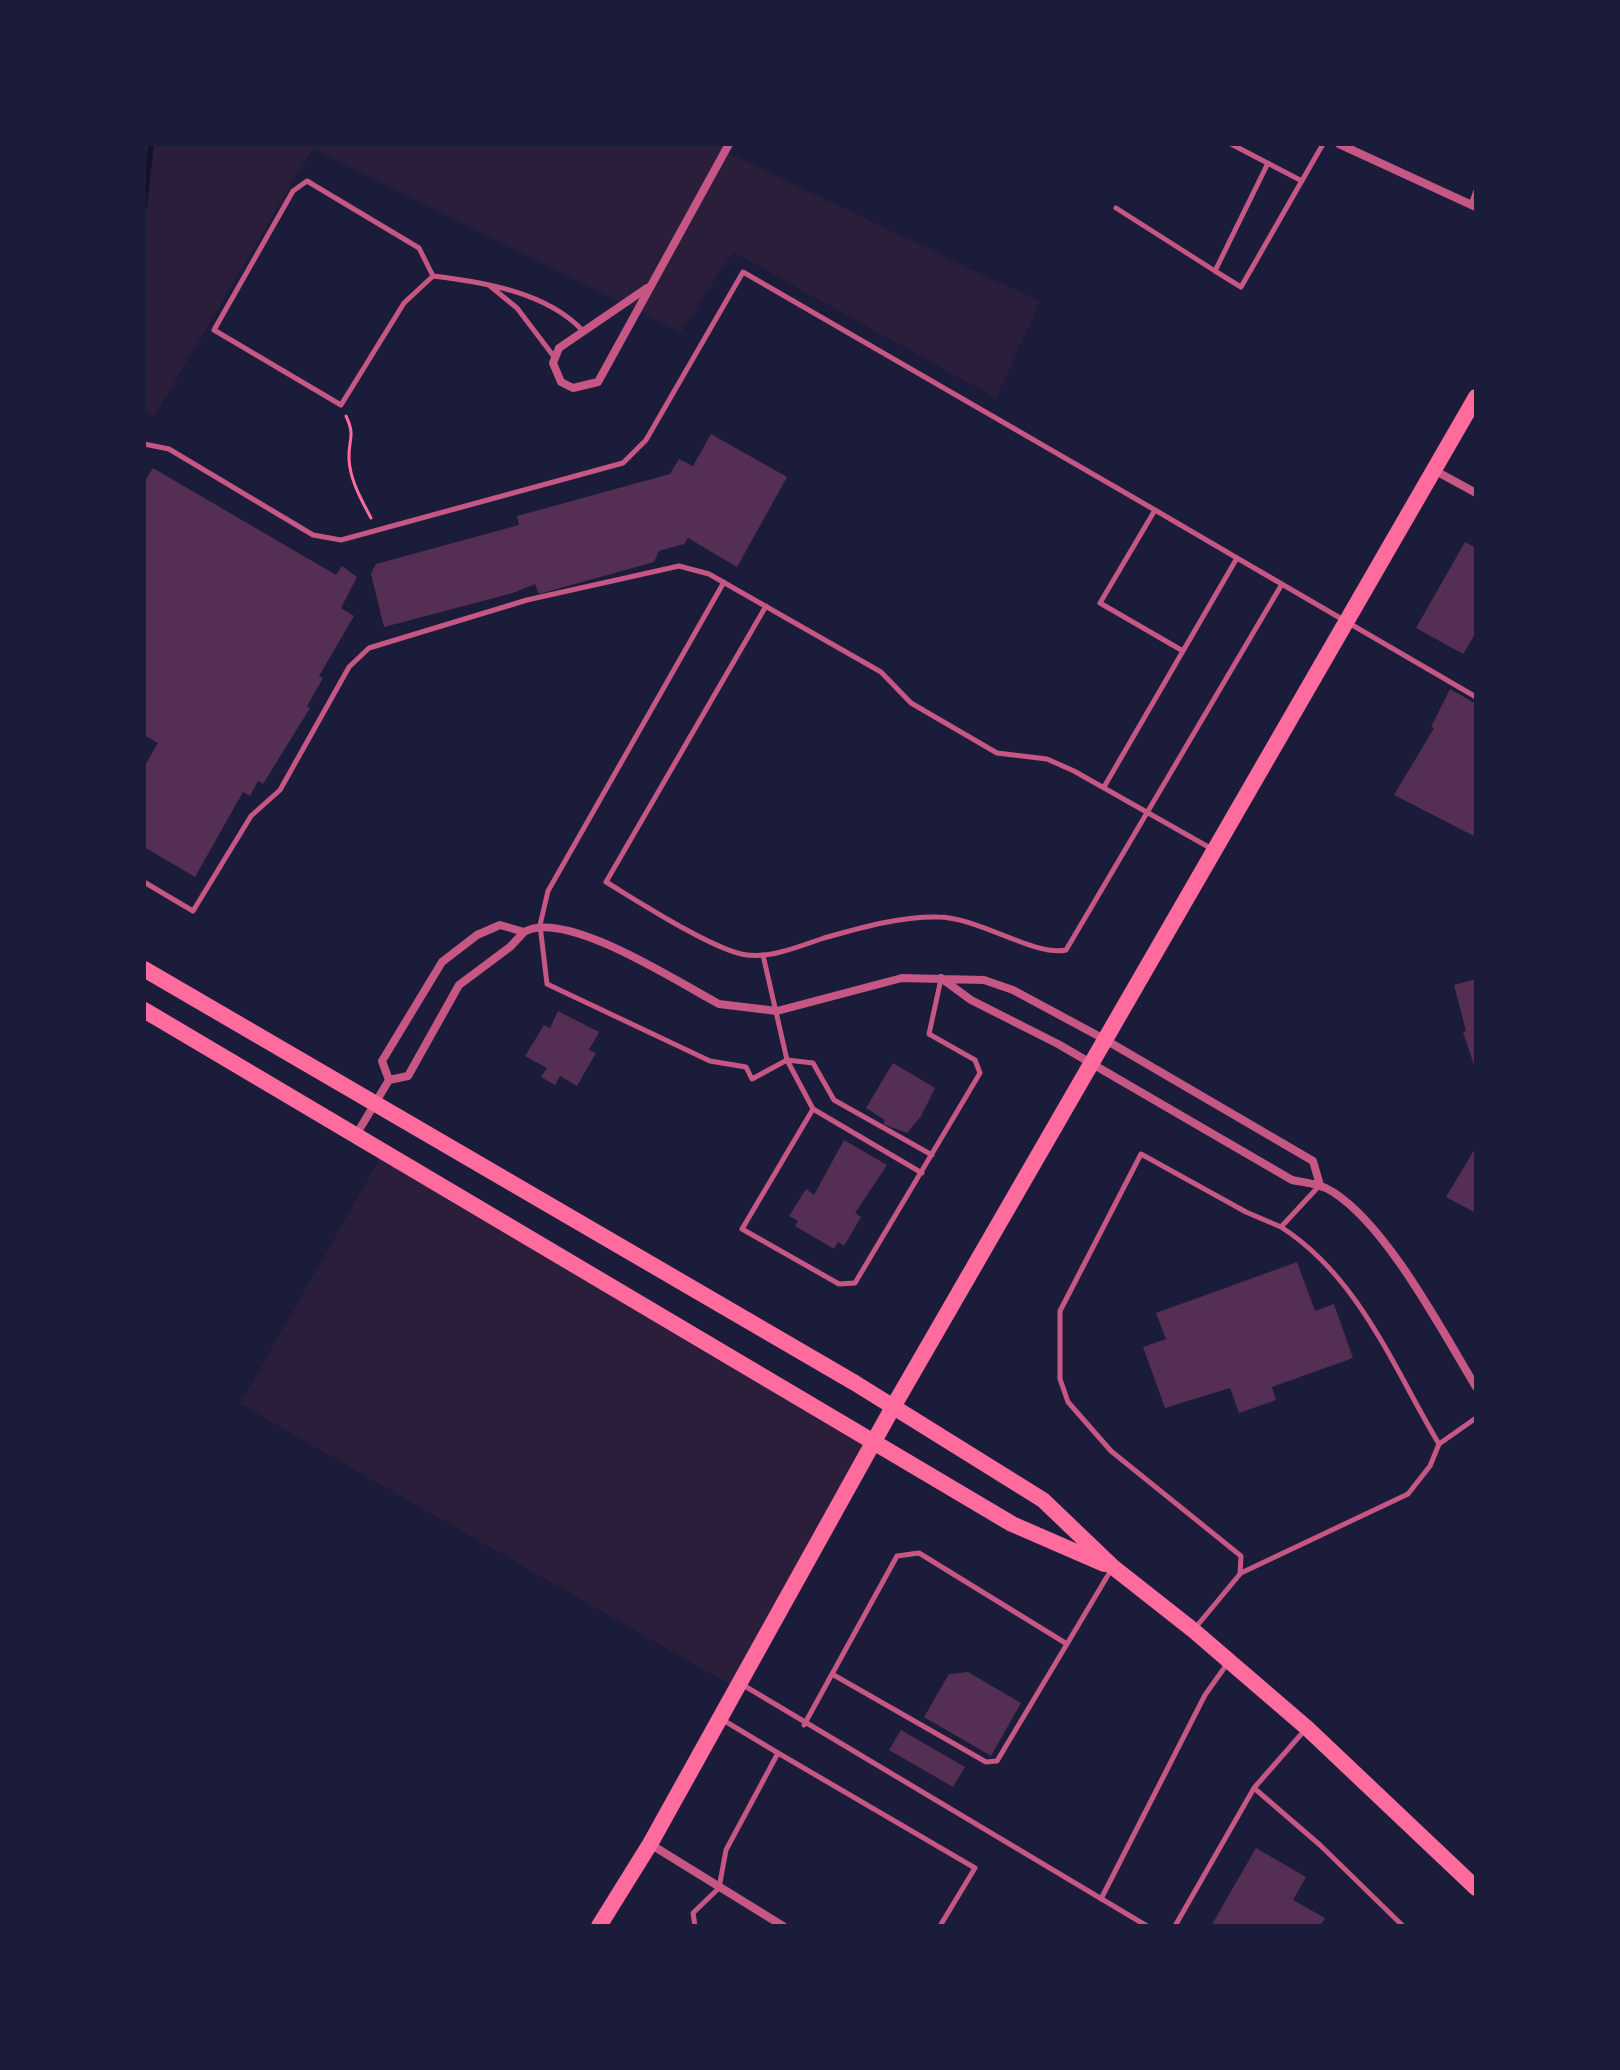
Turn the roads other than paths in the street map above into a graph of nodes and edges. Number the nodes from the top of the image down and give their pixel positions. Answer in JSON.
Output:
{"nodes":[{"id":1,"x":729,"y":144,"type":"edge"},
{"id":2,"x":1231,"y":144,"type":"edge"},
{"id":3,"x":1323,"y":144,"type":"edge"},
{"id":4,"x":1339,"y":144,"type":"edge"},
{"id":5,"x":1268,"y":163,"type":"junction"},
{"id":6,"x":1302,"y":181,"type":"junction"},
{"id":7,"x":1476,"y":191,"type":"edge"},
{"id":8,"x":1473,"y":206,"type":"edge"},
{"id":9,"x":1116,"y":208,"type":"dead end"},
{"id":10,"x":1215,"y":271,"type":"junction"},
{"id":11,"x":433,"y":276,"type":"junction"},
{"id":12,"x":486,"y":283,"type":"junction"},
{"id":13,"x":647,"y":288,"type":"junction"},
{"id":14,"x":584,"y":331,"type":"junction"},
{"id":15,"x":555,"y":359,"type":"junction"},
{"id":16,"x":1476,"y":397,"type":"edge"},
{"id":17,"x":144,"y":444,"type":"edge"},
{"id":18,"x":1434,"y":470,"type":"junction"},
{"id":19,"x":1476,"y":493,"type":"edge"},
{"id":20,"x":1155,"y":510,"type":"junction"},
{"id":21,"x":1237,"y":558,"type":"junction"},
{"id":22,"x":724,"y":582,"type":"junction"},
{"id":23,"x":1282,"y":584,"type":"junction"},
{"id":24,"x":766,"y":606,"type":"junction"},
{"id":25,"x":1346,"y":620,"type":"junction"},
{"id":26,"x":1183,"y":651,"type":"junction"},
{"id":27,"x":1476,"y":697,"type":"edge"},
{"id":28,"x":1104,"y":787,"type":"junction"},
{"id":29,"x":1149,"y":813,"type":"junction"},
{"id":30,"x":1213,"y":850,"type":"junction"},
{"id":31,"x":144,"y":882,"type":"edge"},
{"id":32,"x":540,"y":925,"type":"junction"},
{"id":33,"x":524,"y":932,"type":"junction"},
{"id":34,"x":763,"y":955,"type":"junction"},
{"id":35,"x":144,"y":969,"type":"edge"},
{"id":36,"x":941,"y":978,"type":"junction"},
{"id":37,"x":144,"y":1010,"type":"edge"},
{"id":38,"x":777,"y":1011,"type":"junction"},
{"id":39,"x":1104,"y":1039,"type":"junction"},
{"id":40,"x":787,"y":1060,"type":"junction"},
{"id":41,"x":1090,"y":1062,"type":"junction"},
{"id":42,"x":389,"y":1080,"type":"junction"},
{"id":43,"x":374,"y":1104,"type":"junction"},
{"id":44,"x":813,"y":1109,"type":"junction"},
{"id":45,"x":355,"y":1136,"type":"junction"},
{"id":46,"x":932,"y":1155,"type":"junction"},
{"id":47,"x":922,"y":1173,"type":"junction"},
{"id":48,"x":1320,"y":1185,"type":"junction"},
{"id":49,"x":1281,"y":1227,"type":"junction"},
{"id":50,"x":1476,"y":1387,"type":"edge"},
{"id":51,"x":893,"y":1407,"type":"junction"},
{"id":52,"x":1476,"y":1418,"type":"edge"},
{"id":53,"x":874,"y":1441,"type":"junction"},
{"id":54,"x":1439,"y":1444,"type":"junction"},
{"id":55,"x":1113,"y":1567,"type":"junction"},
{"id":56,"x":1240,"y":1574,"type":"junction"},
{"id":57,"x":1193,"y":1630,"type":"junction"},
{"id":58,"x":1067,"y":1644,"type":"junction"},
{"id":59,"x":1230,"y":1660,"type":"junction"},
{"id":60,"x":832,"y":1674,"type":"junction"},
{"id":61,"x":739,"y":1683,"type":"junction"},
{"id":62,"x":719,"y":1718,"type":"junction"},
{"id":63,"x":804,"y":1725,"type":"junction"},
{"id":64,"x":1307,"y":1728,"type":"junction"},
{"id":65,"x":778,"y":1753,"type":"junction"},
{"id":66,"x":1254,"y":1788,"type":"junction"},
{"id":67,"x":650,"y":1844,"type":"junction"},
{"id":68,"x":719,"y":1888,"type":"junction"},
{"id":69,"x":1476,"y":1888,"type":"edge"},
{"id":70,"x":1101,"y":1899,"type":"junction"},
{"id":71,"x":599,"y":1926,"type":"edge"},
{"id":72,"x":695,"y":1926,"type":"edge"},
{"id":73,"x":783,"y":1926,"type":"edge"},
{"id":74,"x":940,"y":1926,"type":"edge"},
{"id":75,"x":1147,"y":1926,"type":"edge"},
{"id":76,"x":1175,"y":1926,"type":"edge"},
{"id":77,"x":1403,"y":1926,"type":"edge"}],
"edges":[{"from":1,"to":13,"type":"street"},
{"from":2,"to":5,"type":"lane"},
{"from":3,"to":6,"type":"lane"},
{"from":4,"to":8,"type":"street"},
{"from":5,"to":6,"type":"lane"},
{"from":5,"to":10,"type":"lane"},
{"from":6,"to":10,"type":"lane"},
{"from":7,"to":8,"type":"lane"},
{"from":9,"to":10,"type":"lane"},
{"from":11,"to":11,"type":"lane"},
{"from":11,"to":12,"type":"lane"},
{"from":12,"to":14,"type":"lane"},
{"from":12,"to":15,"type":"lane"},
{"from":13,"to":14,"type":"street"},
{"from":13,"to":15,"type":"street"},
{"from":14,"to":15,"type":"street"},
{"from":16,"to":18,"type":"main road"},
{"from":17,"to":20,"type":"lane"},
{"from":18,"to":19,"type":"street"},
{"from":18,"to":25,"type":"main road"},
{"from":20,"to":21,"type":"lane"},
{"from":20,"to":26,"type":"lane"},
{"from":21,"to":23,"type":"lane"},
{"from":21,"to":26,"type":"lane"},
{"from":22,"to":24,"type":"lane"},
{"from":22,"to":31,"type":"lane"},
{"from":22,"to":32,"type":"lane"},
{"from":23,"to":25,"type":"lane"},
{"from":23,"to":29,"type":"lane"},
{"from":24,"to":28,"type":"lane"},
{"from":24,"to":34,"type":"lane"},
{"from":25,"to":27,"type":"lane"},
{"from":25,"to":30,"type":"main road"},
{"from":26,"to":28,"type":"lane"},
{"from":28,"to":29,"type":"lane"},
{"from":29,"to":30,"type":"lane"},
{"from":29,"to":34,"type":"lane"},
{"from":30,"to":39,"type":"main road"},
{"from":32,"to":33,"type":"street"},
{"from":32,"to":38,"type":"street"},
{"from":32,"to":40,"type":"lane"},
{"from":33,"to":42,"type":"street"},
{"from":33,"to":42,"type":"street"},
{"from":34,"to":38,"type":"lane"},
{"from":35,"to":43,"type":"main road"},
{"from":36,"to":38,"type":"street"},
{"from":36,"to":39,"type":"street"},
{"from":36,"to":41,"type":"street"},
{"from":36,"to":46,"type":"lane"},
{"from":37,"to":45,"type":"main road"},
{"from":38,"to":40,"type":"lane"},
{"from":39,"to":41,"type":"main road"},
{"from":39,"to":48,"type":"street"},
{"from":40,"to":44,"type":"lane"},
{"from":40,"to":46,"type":"lane"},
{"from":41,"to":48,"type":"street"},
{"from":41,"to":51,"type":"main road"},
{"from":42,"to":43,"type":"street"},
{"from":43,"to":45,"type":"street"},
{"from":43,"to":51,"type":"main road"},
{"from":44,"to":47,"type":"lane"},
{"from":44,"to":47,"type":"lane"},
{"from":45,"to":53,"type":"main road"},
{"from":46,"to":47,"type":"lane"},
{"from":48,"to":49,"type":"lane"},
{"from":48,"to":50,"type":"street"},
{"from":49,"to":54,"type":"lane"},
{"from":49,"to":56,"type":"lane"},
{"from":51,"to":53,"type":"main road"},
{"from":51,"to":55,"type":"main road"},
{"from":52,"to":54,"type":"lane"},
{"from":53,"to":55,"type":"main road"},
{"from":53,"to":61,"type":"main road"},
{"from":54,"to":56,"type":"lane"},
{"from":55,"to":57,"type":"main road"},
{"from":55,"to":58,"type":"lane"},
{"from":56,"to":57,"type":"lane"},
{"from":57,"to":59,"type":"main road"},
{"from":58,"to":60,"type":"lane"},
{"from":58,"to":60,"type":"lane"},
{"from":59,"to":64,"type":"main road"},
{"from":59,"to":70,"type":"lane"},
{"from":60,"to":63,"type":"lane"},
{"from":61,"to":62,"type":"main road"},
{"from":61,"to":63,"type":"lane"},
{"from":62,"to":65,"type":"lane"},
{"from":62,"to":67,"type":"main road"},
{"from":63,"to":70,"type":"lane"},
{"from":64,"to":66,"type":"lane"},
{"from":64,"to":69,"type":"main road"},
{"from":65,"to":68,"type":"lane"},
{"from":65,"to":74,"type":"lane"},
{"from":66,"to":76,"type":"lane"},
{"from":66,"to":77,"type":"lane"},
{"from":67,"to":68,"type":"street"},
{"from":67,"to":71,"type":"main road"},
{"from":68,"to":72,"type":"lane"},
{"from":68,"to":73,"type":"street"},
{"from":70,"to":75,"type":"lane"}]}
